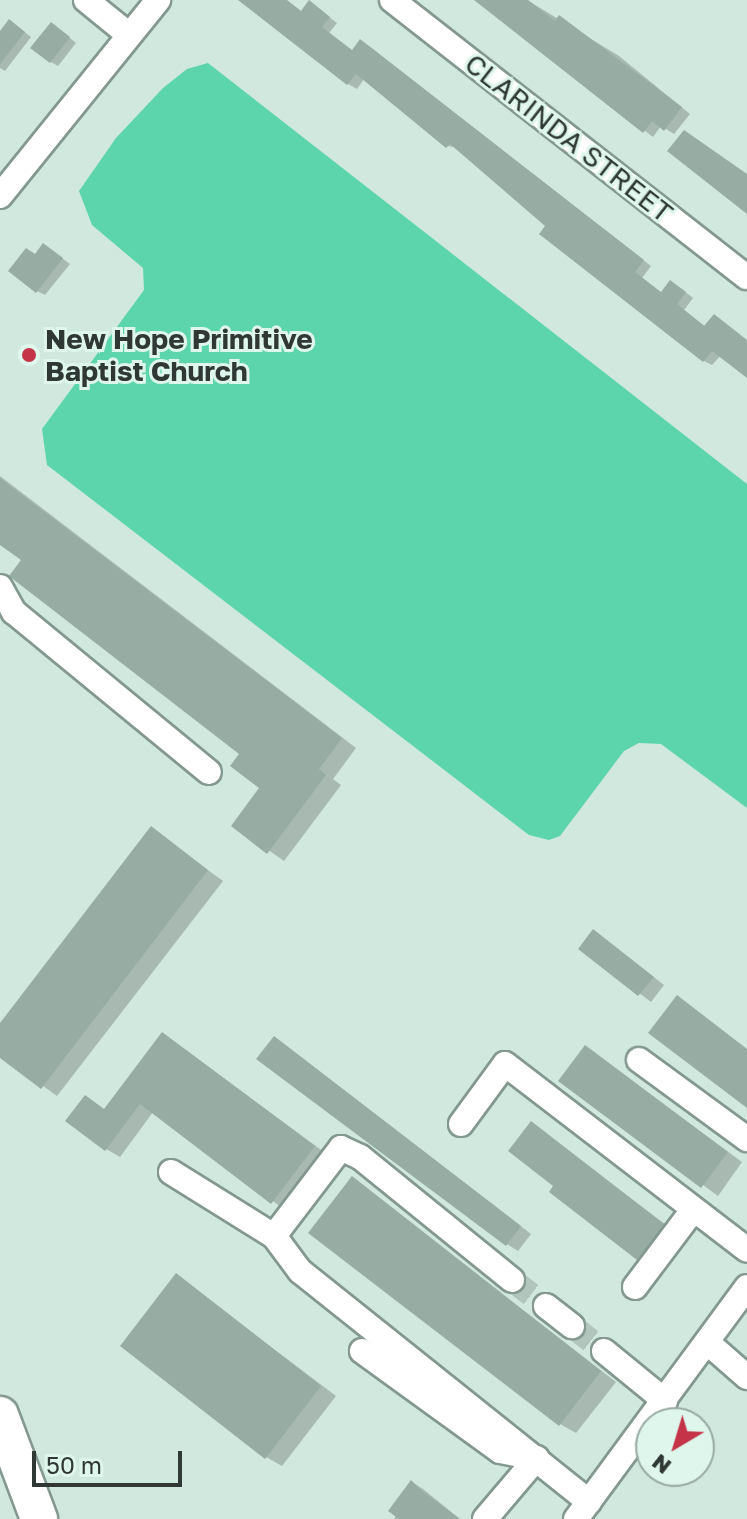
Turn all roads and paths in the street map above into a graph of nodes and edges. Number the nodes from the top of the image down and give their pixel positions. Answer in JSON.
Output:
{"nodes":[{"id":1,"x":86,"y":0,"type":"edge"},
{"id":2,"x":158,"y":0,"type":"edge"},
{"id":3,"x":392,"y":0,"type":"edge"},
{"id":4,"x":129,"y":35,"type":"junction"},
{"id":5,"x":0,"y":196,"type":"edge"},
{"id":6,"x":747,"y":277,"type":"edge"},
{"id":7,"x":0,"y":587,"type":"edge"},
{"id":8,"x":209,"y":772,"type":"dead end"},
{"id":9,"x":639,"y":1060,"type":"dead end"},
{"id":10,"x":461,"y":1124,"type":"dead end"},
{"id":11,"x":747,"y":1139,"type":"edge"},
{"id":12,"x":171,"y":1172,"type":"dead end"},
{"id":13,"x":693,"y":1210,"type":"junction"},
{"id":14,"x":274,"y":1236,"type":"junction"},
{"id":15,"x":747,"y":1250,"type":"edge"},
{"id":16,"x":512,"y":1280,"type":"tunnel mouth"},
{"id":17,"x":635,"y":1287,"type":"dead end"},
{"id":18,"x":744,"y":1298,"type":"edge"},
{"id":19,"x":546,"y":1306,"type":"tunnel mouth"},
{"id":20,"x":572,"y":1326,"type":"tunnel mouth"},
{"id":21,"x":708,"y":1343,"type":"junction"},
{"id":22,"x":362,"y":1351,"type":"dead end"},
{"id":23,"x":604,"y":1351,"type":"tunnel mouth"},
{"id":24,"x":745,"y":1369,"type":"edge"},
{"id":25,"x":665,"y":1401,"type":"junction"},
{"id":26,"x":0,"y":1415,"type":"edge"},
{"id":27,"x":537,"y":1458,"type":"junction"},
{"id":28,"x":582,"y":1511,"type":"edge"},
{"id":29,"x":39,"y":1519,"type":"edge"},
{"id":30,"x":485,"y":1519,"type":"edge"}],
"edges":[{"from":1,"to":4,"type":"street"},
{"from":2,"to":4,"type":"street"},
{"from":3,"to":6,"type":"street","name":"CLARINDA STREET"},
{"from":4,"to":5,"type":"street"},
{"from":7,"to":8,"type":"street"},
{"from":9,"to":11,"type":"street"},
{"from":10,"to":13,"type":"street"},
{"from":12,"to":14,"type":"street"},
{"from":13,"to":15,"type":"street"},
{"from":13,"to":17,"type":"street"},
{"from":14,"to":16,"type":"street"},
{"from":14,"to":27,"type":"street"},
{"from":18,"to":21,"type":"street"},
{"from":19,"to":20,"type":"street"},
{"from":21,"to":24,"type":"street"},
{"from":21,"to":25,"type":"street"},
{"from":22,"to":27,"type":"street"},
{"from":23,"to":25,"type":"street"},
{"from":25,"to":28,"type":"street"},
{"from":26,"to":29,"type":"highway"},
{"from":27,"to":28,"type":"street"},
{"from":27,"to":30,"type":"street"}]}
